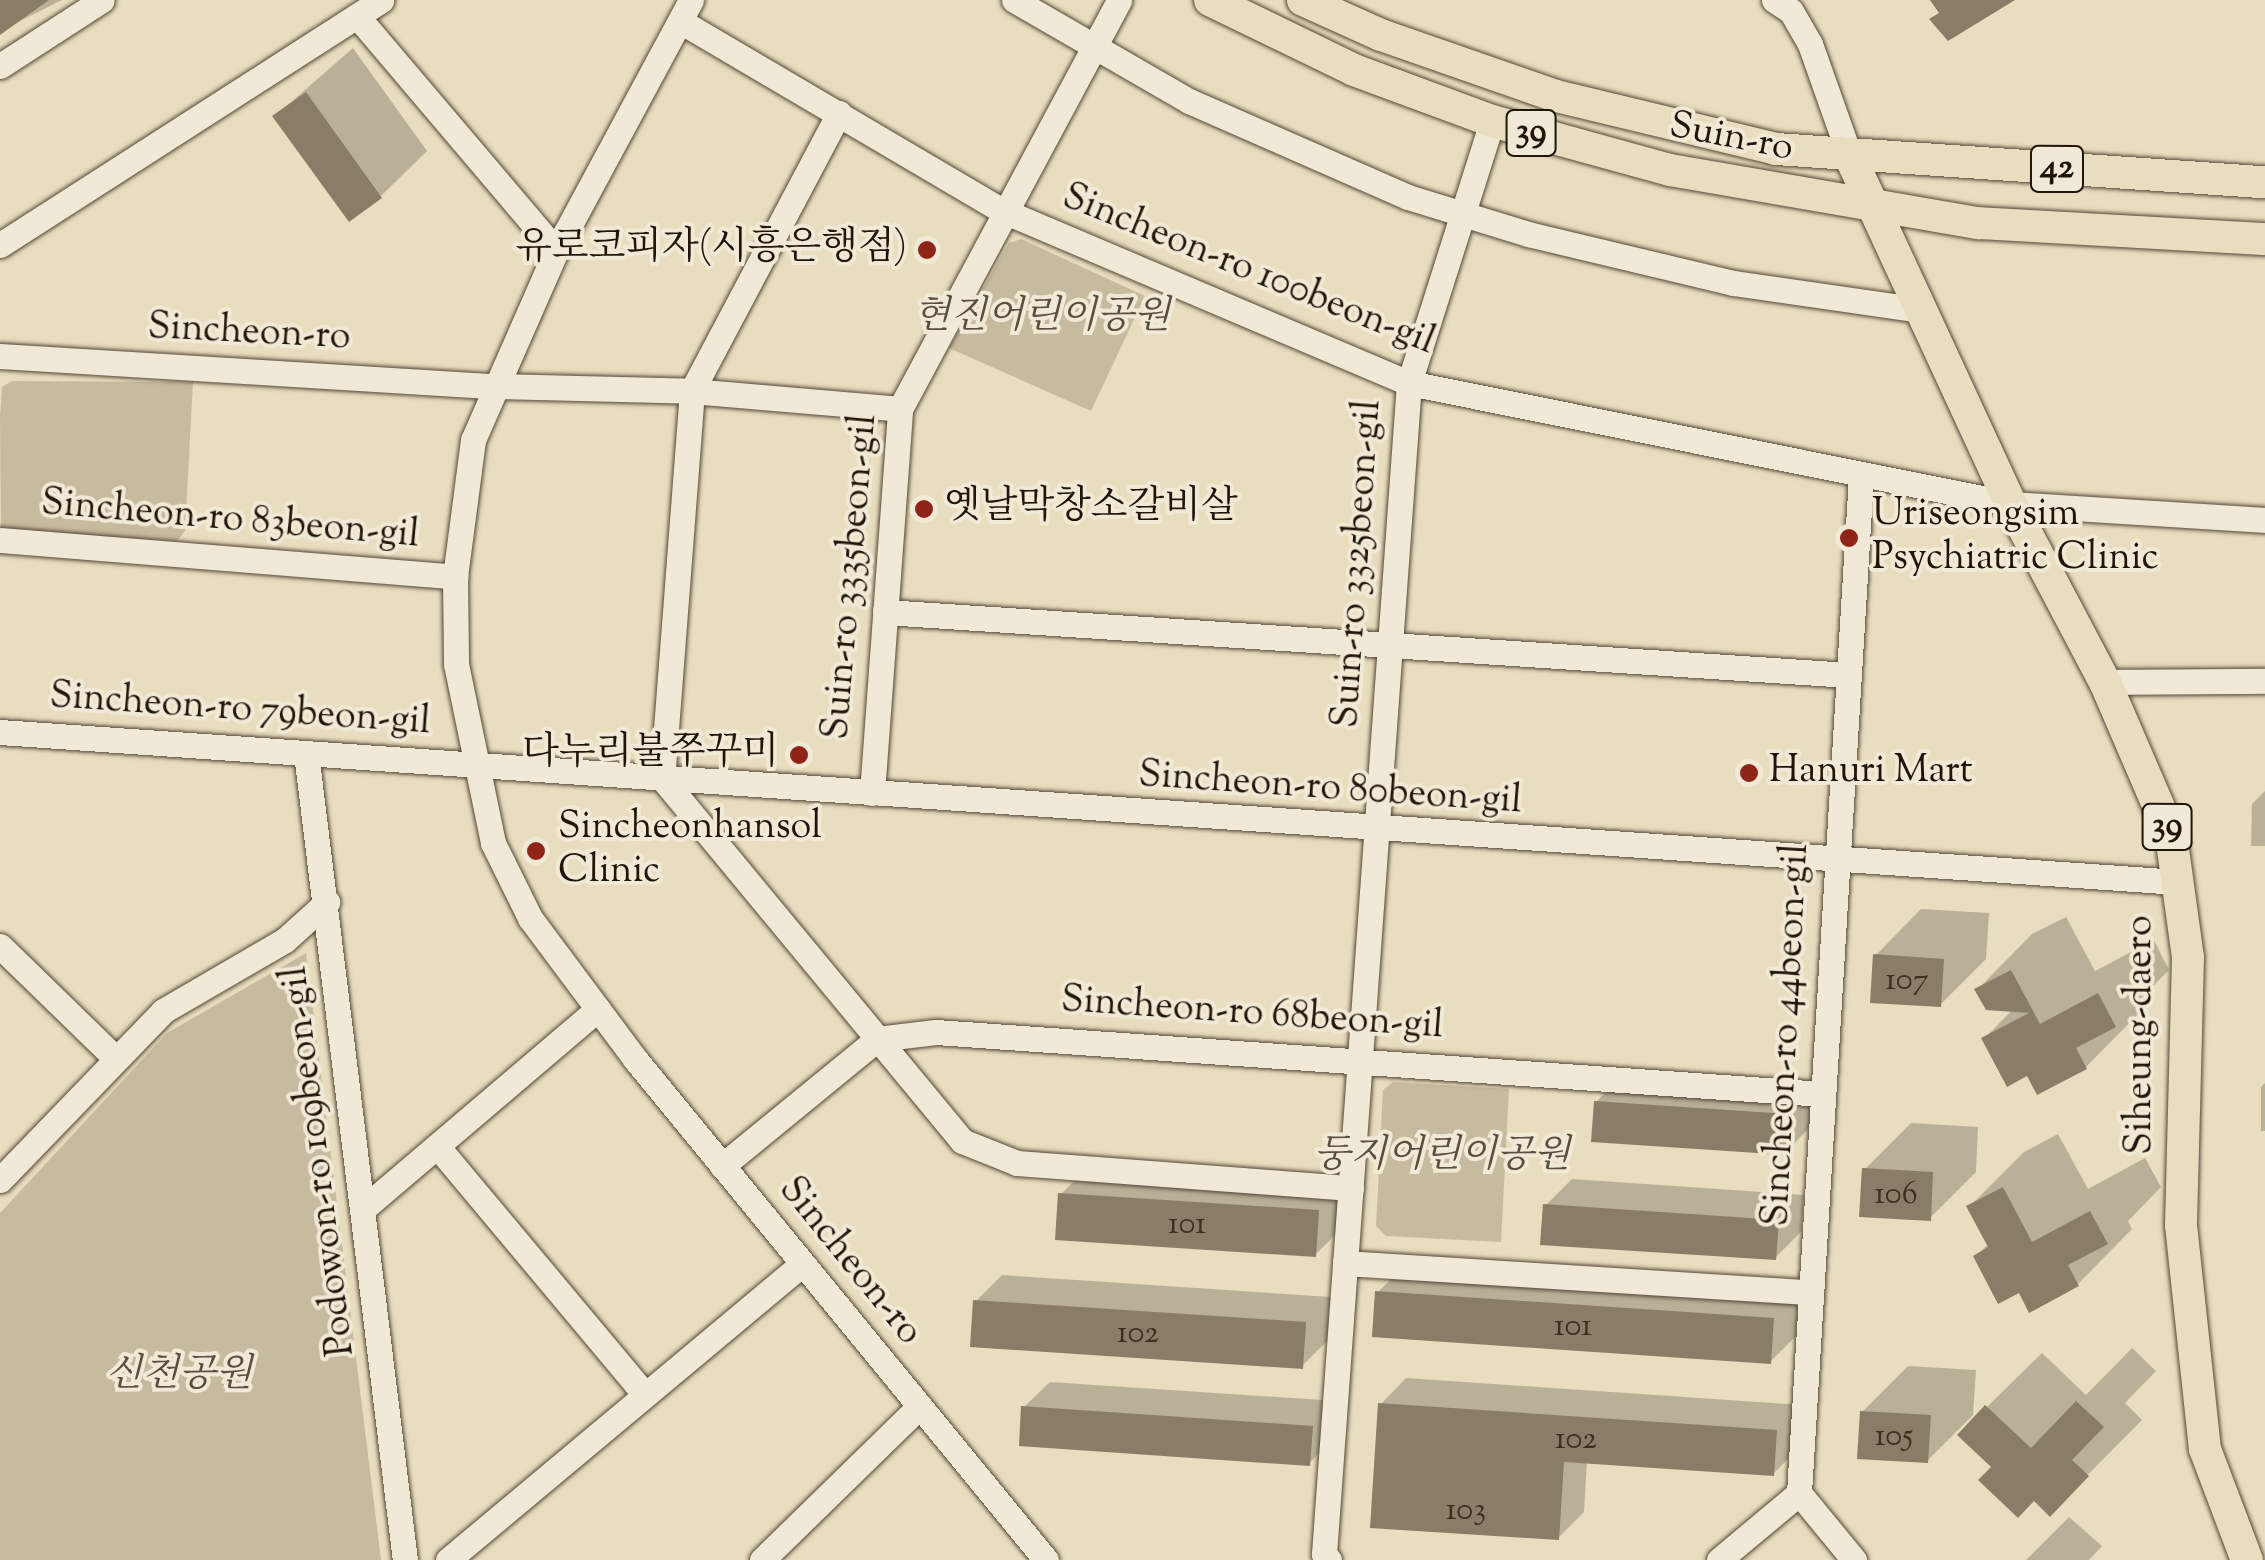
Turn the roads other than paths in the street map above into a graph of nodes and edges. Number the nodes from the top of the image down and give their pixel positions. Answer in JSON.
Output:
{"nodes":[{"id":1,"x":102,"y":0,"type":"edge"},
{"id":2,"x":382,"y":0,"type":"edge"},
{"id":3,"x":1014,"y":0,"type":"edge"},
{"id":4,"x":1119,"y":0,"type":"edge"},
{"id":5,"x":1210,"y":0,"type":"edge"},
{"id":6,"x":1303,"y":0,"type":"edge"},
{"id":7,"x":1774,"y":0,"type":"edge"},
{"id":8,"x":686,"y":10,"type":"edge"},
{"id":9,"x":357,"y":16,"type":"junction"},
{"id":10,"x":1093,"y":46,"type":"junction"},
{"id":11,"x":0,"y":66,"type":"edge"},
{"id":12,"x":839,"y":113,"type":"junction"},
{"id":13,"x":1492,"y":121,"type":"junction"},
{"id":14,"x":1849,"y":154,"type":"junction"},
{"id":15,"x":2265,"y":182,"type":"edge"},
{"id":16,"x":1870,"y":204,"type":"junction"},
{"id":17,"x":1001,"y":210,"type":"junction"},
{"id":18,"x":1462,"y":212,"type":"junction"},
{"id":19,"x":2265,"y":239,"type":"edge"},
{"id":20,"x":0,"y":245,"type":"edge"},
{"id":21,"x":556,"y":251,"type":"junction"},
{"id":22,"x":1920,"y":310,"type":"junction"},
{"id":23,"x":0,"y":356,"type":"edge"},
{"id":24,"x":1409,"y":383,"type":"junction"},
{"id":25,"x":493,"y":386,"type":"junction"},
{"id":26,"x":692,"y":391,"type":"junction"},
{"id":27,"x":900,"y":409,"type":"junction"},
{"id":28,"x":1861,"y":478,"type":"junction"},
{"id":29,"x":2012,"y":504,"type":"junction"},
{"id":30,"x":2265,"y":520,"type":"edge"},
{"id":31,"x":0,"y":540,"type":"edge"},
{"id":32,"x":454,"y":577,"type":"junction"},
{"id":33,"x":885,"y":612,"type":"junction"},
{"id":34,"x":1391,"y":645,"type":"junction"},
{"id":35,"x":1848,"y":675,"type":"junction"},
{"id":36,"x":2265,"y":681,"type":"edge"},
{"id":37,"x":2105,"y":682,"type":"junction"},
{"id":38,"x":0,"y":732,"type":"edge"},
{"id":39,"x":306,"y":753,"type":"junction"},
{"id":40,"x":475,"y":764,"type":"junction"},
{"id":41,"x":662,"y":778,"type":"junction"},
{"id":42,"x":872,"y":794,"type":"junction"},
{"id":43,"x":1378,"y":831,"type":"junction"},
{"id":44,"x":1836,"y":863,"type":"junction"},
{"id":45,"x":2180,"y":882,"type":"junction"},
{"id":46,"x":327,"y":902,"type":"junction"},
{"id":47,"x":0,"y":946,"type":"edge"},
{"id":48,"x":598,"y":1009,"type":"junction"},
{"id":49,"x":878,"y":1039,"type":"junction"},
{"id":50,"x":114,"y":1057,"type":"junction"},
{"id":51,"x":1361,"y":1060,"type":"junction"},
{"id":52,"x":1822,"y":1094,"type":"junction"},
{"id":53,"x":437,"y":1146,"type":"junction"},
{"id":54,"x":722,"y":1166,"type":"junction"},
{"id":55,"x":0,"y":1180,"type":"edge"},
{"id":56,"x":1351,"y":1188,"type":"junction"},
{"id":57,"x":364,"y":1208,"type":"junction"},
{"id":58,"x":1346,"y":1263,"type":"junction"},
{"id":59,"x":802,"y":1264,"type":"junction"},
{"id":60,"x":1811,"y":1292,"type":"junction"},
{"id":61,"x":645,"y":1395,"type":"junction"},
{"id":62,"x":919,"y":1407,"type":"junction"},
{"id":63,"x":1799,"y":1493,"type":"junction"},
{"id":64,"x":404,"y":1560,"type":"edge"},
{"id":65,"x":448,"y":1560,"type":"edge"},
{"id":66,"x":762,"y":1560,"type":"edge"},
{"id":67,"x":1046,"y":1560,"type":"edge"},
{"id":68,"x":1329,"y":1560,"type":"edge"},
{"id":69,"x":1719,"y":1560,"type":"edge"},
{"id":70,"x":1854,"y":1560,"type":"edge"},
{"id":71,"x":2247,"y":1560,"type":"edge"}],
"edges":[{"from":1,"to":11,"type":"street"},
{"from":2,"to":9,"type":"street"},
{"from":3,"to":10,"type":"street"},
{"from":4,"to":10,"type":"street","name":"Suin-ro 3335beon-gil"},
{"from":5,"to":13,"type":"main road","name":"Suin-ro","number":"39"},
{"from":6,"to":14,"type":"main road","name":"Suin-ro","number":"39"},
{"from":7,"to":14,"type":"street"},
{"from":8,"to":12,"type":"street","name":"Sincheon-ro 100beon-gil"},
{"from":8,"to":21,"type":"street","name":"Sincheon-ro"},
{"from":9,"to":20,"type":"street"},
{"from":9,"to":21,"type":"street"},
{"from":10,"to":17,"type":"street","name":"Suin-ro 3335beon-gil"},
{"from":10,"to":18,"type":"street"},
{"from":12,"to":17,"type":"street","name":"Sincheon-ro 100beon-gil"},
{"from":12,"to":26,"type":"street"},
{"from":13,"to":16,"type":"main road","name":"Suin-ro","number":"39"},
{"from":13,"to":18,"type":"street","name":"Suin-ro 3325beon-gil"},
{"from":14,"to":15,"type":"main road","name":"Suin-ro","number":"42"},
{"from":14,"to":16,"type":"main road","name":"Siheung-daero","number":"39"},
{"from":16,"to":19,"type":"main road","name":"Suin-ro","number":"42"},
{"from":16,"to":22,"type":"main road","name":"Siheung-daero","number":"39"},
{"from":17,"to":24,"type":"street","name":"Sincheon-ro 100beon-gil"},
{"from":17,"to":27,"type":"street","name":"Suin-ro 3335beon-gil"},
{"from":18,"to":22,"type":"street"},
{"from":18,"to":24,"type":"street","name":"Suin-ro 3325beon-gil"},
{"from":21,"to":25,"type":"street","name":"Sincheon-ro"},
{"from":22,"to":29,"type":"main road","name":"Siheung-daero","number":"39"},
{"from":23,"to":25,"type":"street","name":"Sincheon-ro"},
{"from":24,"to":28,"type":"street","name":"Sincheon-ro 100beon-gil"},
{"from":24,"to":34,"type":"street","name":"Suin-ro 3325beon-gil"},
{"from":25,"to":26,"type":"street"},
{"from":25,"to":32,"type":"street","name":"Sincheon-ro"},
{"from":26,"to":27,"type":"street"},
{"from":26,"to":41,"type":"street"},
{"from":27,"to":33,"type":"street","name":"Suin-ro 3335beon-gil"},
{"from":28,"to":29,"type":"street","name":"Sincheon-ro 100beon-gil"},
{"from":28,"to":35,"type":"street","name":"Sincheon-ro 44beon-gil"},
{"from":29,"to":30,"type":"street","name":"Sincheon-ro 100beon-gil"},
{"from":29,"to":37,"type":"main road","name":"Siheung-daero","number":"39"},
{"from":31,"to":32,"type":"street","name":"Sincheon-ro 83beon-gil"},
{"from":32,"to":40,"type":"street","name":"Sincheon-ro"},
{"from":33,"to":34,"type":"street"},
{"from":33,"to":42,"type":"street","name":"Suin-ro 3335beon-gil"},
{"from":34,"to":35,"type":"street"},
{"from":34,"to":43,"type":"street","name":"Suin-ro 3325beon-gil"},
{"from":35,"to":44,"type":"street","name":"Sincheon-ro 44beon-gil"},
{"from":36,"to":37,"type":"street"},
{"from":37,"to":45,"type":"main road","name":"Siheung-daero","number":"39"},
{"from":38,"to":39,"type":"street","name":"Sincheon-ro 79beon-gil"},
{"from":39,"to":40,"type":"street","name":"Sincheon-ro 79beon-gil"},
{"from":39,"to":46,"type":"street","name":"Podowon-ro 109beon-gil"},
{"from":40,"to":41,"type":"street","name":"Sincheon-ro 80beon-gil"},
{"from":40,"to":48,"type":"street","name":"Sincheon-ro"},
{"from":41,"to":42,"type":"street","name":"Sincheon-ro 80beon-gil"},
{"from":41,"to":49,"type":"street"},
{"from":42,"to":43,"type":"street","name":"Sincheon-ro 80beon-gil"},
{"from":43,"to":44,"type":"street","name":"Sincheon-ro 80beon-gil"},
{"from":43,"to":51,"type":"street","name":"Suin-ro 3325beon-gil"},
{"from":44,"to":45,"type":"street","name":"Sincheon-ro 80beon-gil"},
{"from":44,"to":52,"type":"street","name":"Sincheon-ro 44beon-gil"},
{"from":45,"to":71,"type":"main road","name":"Siheung-daero","number":"39"},
{"from":46,"to":50,"type":"street"},
{"from":46,"to":57,"type":"street","name":"Podowon-ro 109beon-gil"},
{"from":47,"to":50,"type":"street"},
{"from":48,"to":53,"type":"street"},
{"from":48,"to":54,"type":"street","name":"Sincheon-ro"},
{"from":49,"to":51,"type":"street","name":"Sincheon-ro 68beon-gil"},
{"from":49,"to":54,"type":"street"},
{"from":49,"to":56,"type":"street"},
{"from":50,"to":55,"type":"street"},
{"from":51,"to":52,"type":"street","name":"Sincheon-ro 68beon-gil"},
{"from":51,"to":56,"type":"street","name":"Suin-ro 3325beon-gil"},
{"from":52,"to":60,"type":"street","name":"Sincheon-ro 44beon-gil"},
{"from":53,"to":57,"type":"street"},
{"from":53,"to":61,"type":"street"},
{"from":54,"to":59,"type":"street","name":"Sincheon-ro"},
{"from":56,"to":58,"type":"street","name":"Suin-ro 3325beon-gil"},
{"from":57,"to":64,"type":"street","name":"Podowon-ro 109beon-gil"},
{"from":58,"to":60,"type":"street"},
{"from":58,"to":68,"type":"street","name":"Suin-ro 3325beon-gil"},
{"from":59,"to":61,"type":"street"},
{"from":59,"to":62,"type":"street","name":"Sincheon-ro"},
{"from":60,"to":63,"type":"street","name":"Sincheon-ro 44beon-gil"},
{"from":61,"to":65,"type":"street"},
{"from":62,"to":66,"type":"street"},
{"from":62,"to":67,"type":"street","name":"Sincheon-ro"},
{"from":63,"to":69,"type":"street"},
{"from":63,"to":70,"type":"street"}]}
